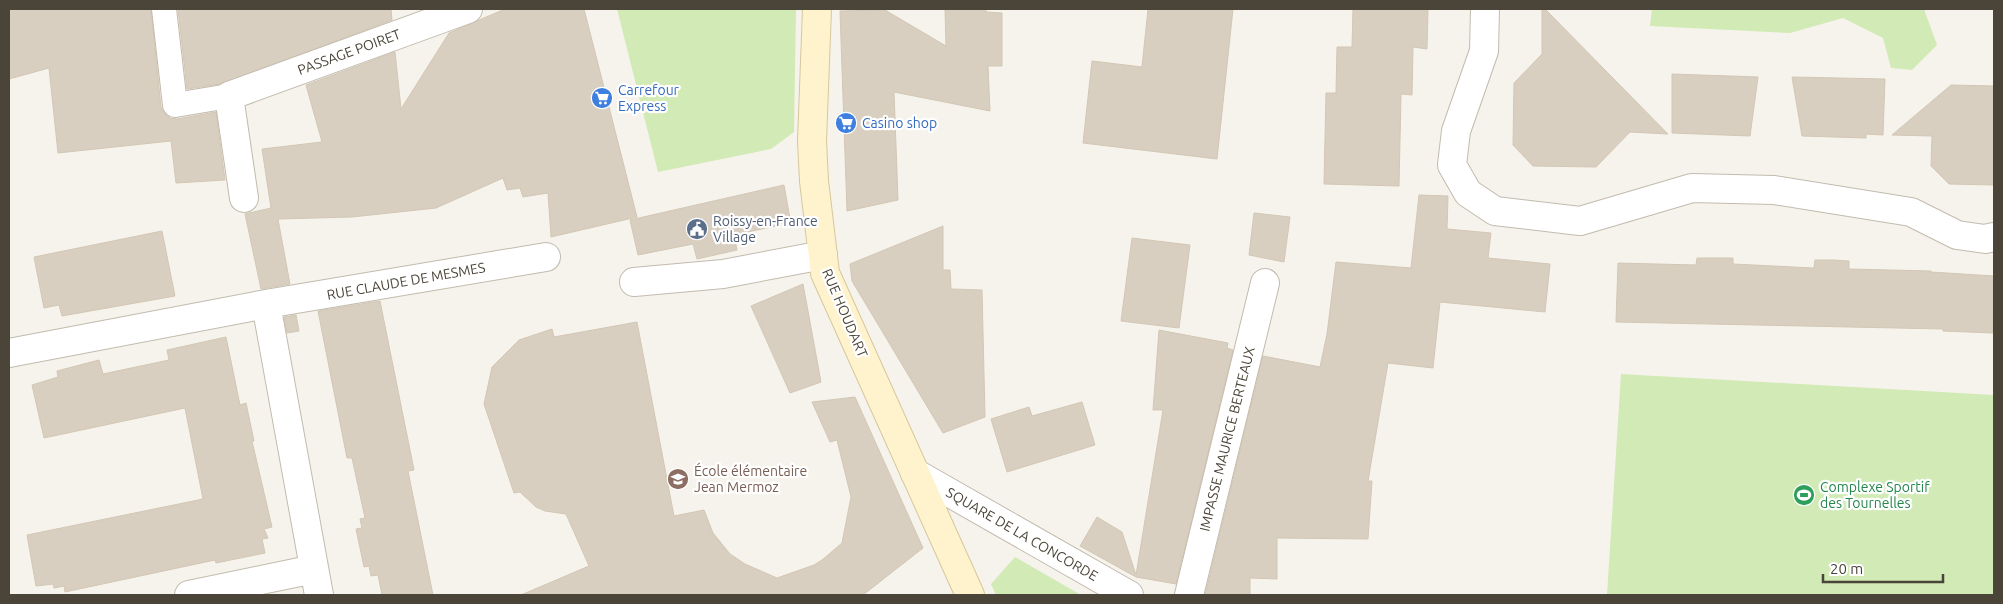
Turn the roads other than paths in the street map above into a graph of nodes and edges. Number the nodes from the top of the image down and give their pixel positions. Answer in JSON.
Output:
{"nodes":[{"id":1,"x":164,"y":9,"type":"edge"},
{"id":2,"x":468,"y":9,"type":"edge"},
{"id":3,"x":817,"y":9,"type":"edge"},
{"id":4,"x":1485,"y":9,"type":"edge"},
{"id":5,"x":229,"y":96,"type":"junction"},
{"id":6,"x":244,"y":198,"type":"dead end"},
{"id":7,"x":1994,"y":237,"type":"edge"},
{"id":8,"x":823,"y":255,"type":"junction"},
{"id":9,"x":546,"y":257,"type":"dead end"},
{"id":10,"x":634,"y":282,"type":"dead end"},
{"id":11,"x":1265,"y":284,"type":"dead end"},
{"id":12,"x":266,"y":304,"type":"junction"},
{"id":13,"x":9,"y":353,"type":"edge"},
{"id":14,"x":915,"y":473,"type":"junction"},
{"id":15,"x":314,"y":569,"type":"junction"},
{"id":16,"x":190,"y":595,"type":"edge"},
{"id":17,"x":319,"y":595,"type":"edge"},
{"id":18,"x":970,"y":595,"type":"edge"},
{"id":19,"x":1129,"y":595,"type":"edge"},
{"id":20,"x":1189,"y":595,"type":"edge"}],
"edges":[{"from":1,"to":5,"type":"lane","name":"PASSAGE POIRET"},
{"from":2,"to":5,"type":"street","name":"PASSAGE POIRET"},
{"from":3,"to":8,"type":"street","name":"RUE HOUDART"},
{"from":4,"to":7,"type":"street"},
{"from":5,"to":6,"type":"street"},
{"from":8,"to":10,"type":"street"},
{"from":8,"to":14,"type":"street","name":"RUE HOUDART"},
{"from":9,"to":12,"type":"street","name":"RUE CLAUDE DE MESMES"},
{"from":11,"to":20,"type":"street","name":"IMPASSE MAURICE BERTEAUX"},
{"from":12,"to":13,"type":"street","name":"RUE CLAUDE DE MESMES"},
{"from":12,"to":15,"type":"street"},
{"from":14,"to":18,"type":"street","name":"RUE HOUDART"},
{"from":14,"to":19,"type":"street","name":"SQUARE DE LA CONCORDE"},
{"from":15,"to":16,"type":"street"},
{"from":15,"to":17,"type":"street"}]}
